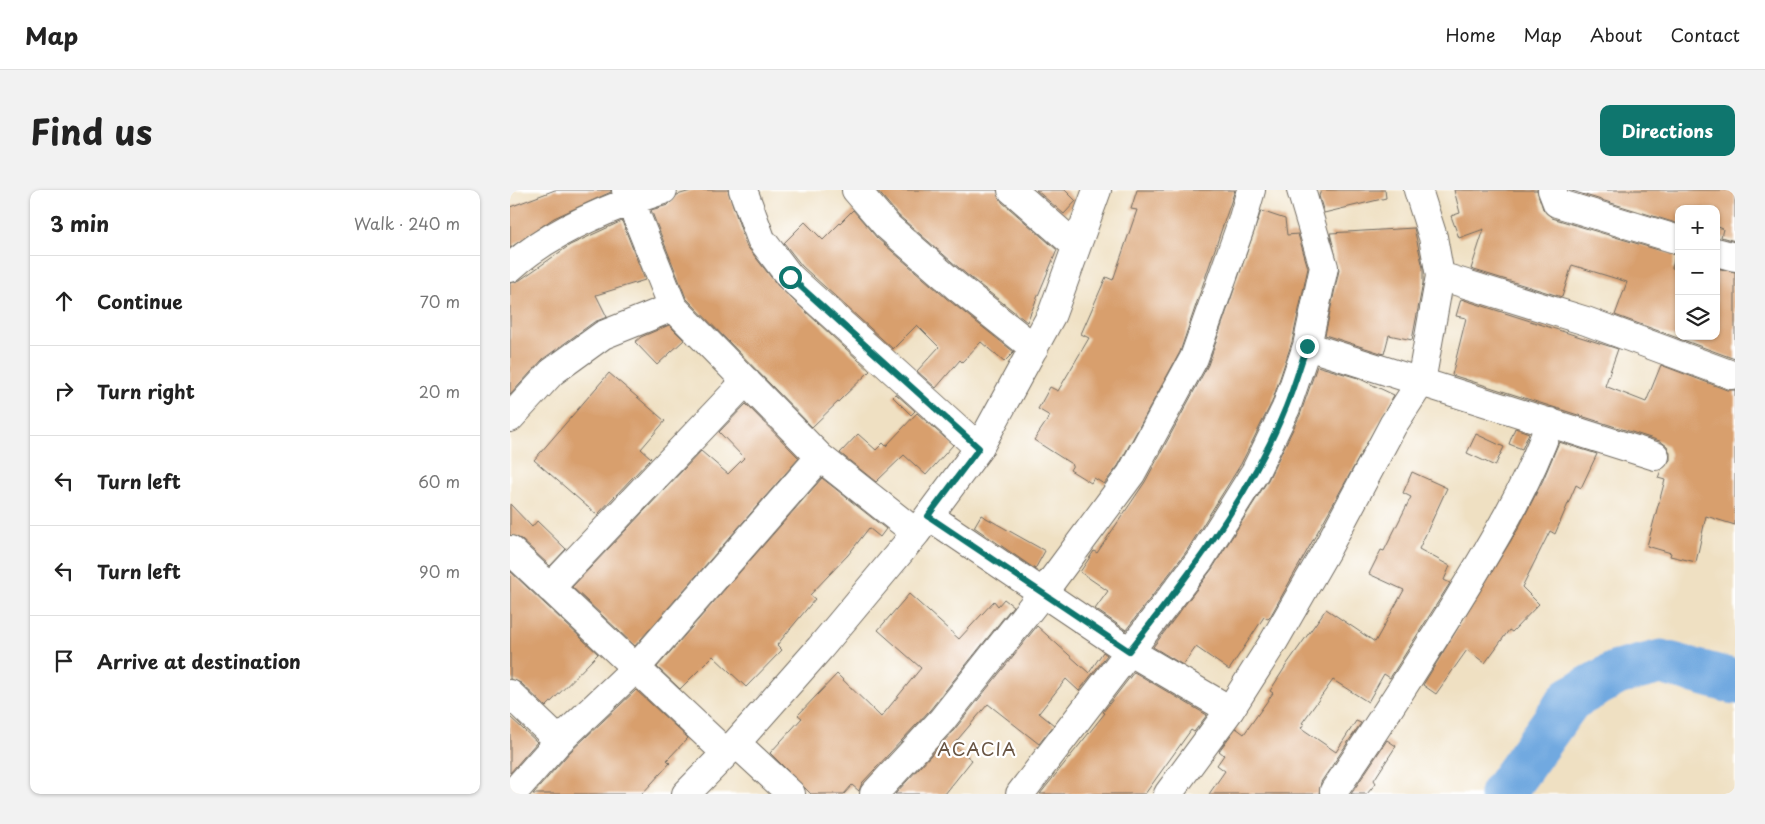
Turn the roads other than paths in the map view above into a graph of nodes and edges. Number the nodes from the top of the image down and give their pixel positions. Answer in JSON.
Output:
{"nodes":[{"id":1,"x":663,"y":190,"type":"edge"},
{"id":2,"x":743,"y":190,"type":"edge"},
{"id":3,"x":856,"y":190,"type":"edge"},
{"id":4,"x":1012,"y":190,"type":"edge"},
{"id":5,"x":1097,"y":190,"type":"edge"},
{"id":6,"x":1251,"y":190,"type":"edge"},
{"id":7,"x":1301,"y":190,"type":"edge"},
{"id":8,"x":1418,"y":190,"type":"edge"},
{"id":9,"x":1552,"y":190,"type":"edge"},
{"id":10,"x":628,"y":195,"type":"edge"},
{"id":11,"x":1675,"y":239,"type":"edge"},
{"id":12,"x":1076,"y":246,"type":"junction"},
{"id":13,"x":1720,"y":253,"type":"edge"},
{"id":14,"x":1735,"y":257,"type":"edge"},
{"id":15,"x":510,"y":268,"type":"edge"},
{"id":16,"x":1440,"y":276,"type":"junction"},
{"id":17,"x":673,"y":307,"type":"junction"},
{"id":18,"x":1307,"y":346,"type":"junction"},
{"id":19,"x":1034,"y":348,"type":"junction"},
{"id":20,"x":1732,"y":375,"type":"dead end"},
{"id":21,"x":746,"y":381,"type":"junction"},
{"id":22,"x":1421,"y":382,"type":"junction"},
{"id":23,"x":510,"y":418,"type":"edge"},
{"id":24,"x":1550,"y":422,"type":"junction"},
{"id":25,"x":979,"y":448,"type":"junction"},
{"id":26,"x":1655,"y":456,"type":"dead end"},
{"id":27,"x":820,"y":457,"type":"junction"},
{"id":28,"x":922,"y":525,"type":"junction"},
{"id":29,"x":510,"y":550,"type":"edge"},
{"id":30,"x":550,"y":588,"type":"junction"},
{"id":31,"x":1042,"y":594,"type":"junction"},
{"id":32,"x":1129,"y":651,"type":"junction"},
{"id":33,"x":636,"y":668,"type":"junction"},
{"id":34,"x":510,"y":694,"type":"edge"},
{"id":35,"x":1230,"y":710,"type":"junction"},
{"id":36,"x":559,"y":741,"type":"junction"},
{"id":37,"x":731,"y":747,"type":"junction"},
{"id":38,"x":1334,"y":791,"type":"dead end"},
{"id":39,"x":512,"y":794,"type":"edge"},
{"id":40,"x":686,"y":794,"type":"edge"},
{"id":41,"x":791,"y":794,"type":"edge"},
{"id":42,"x":874,"y":794,"type":"edge"},
{"id":43,"x":1020,"y":794,"type":"edge"},
{"id":44,"x":1168,"y":794,"type":"edge"}],
"edges":[{"from":1,"to":10,"type":"street"},
{"from":2,"to":25,"type":"street"},
{"from":3,"to":19,"type":"street"},
{"from":4,"to":12,"type":"street"},
{"from":5,"to":12,"type":"street"},
{"from":6,"to":31,"type":"street"},
{"from":7,"to":18,"type":"street"},
{"from":8,"to":16,"type":"street"},
{"from":9,"to":11,"type":"street"},
{"from":10,"to":15,"type":"street"},
{"from":10,"to":17,"type":"street"},
{"from":12,"to":19,"type":"street"},
{"from":13,"to":14,"type":"street"},
{"from":16,"to":20,"type":"street"},
{"from":16,"to":22,"type":"street"},
{"from":17,"to":21,"type":"street"},
{"from":17,"to":23,"type":"street"},
{"from":18,"to":22,"type":"street"},
{"from":18,"to":32,"type":"street"},
{"from":19,"to":25,"type":"street"},
{"from":21,"to":27,"type":"street"},
{"from":21,"to":30,"type":"street"},
{"from":22,"to":24,"type":"street"},
{"from":22,"to":35,"type":"street"},
{"from":24,"to":26,"type":"street"},
{"from":24,"to":38,"type":"street"},
{"from":25,"to":28,"type":"street"},
{"from":27,"to":28,"type":"street"},
{"from":27,"to":33,"type":"street"},
{"from":28,"to":31,"type":"street"},
{"from":28,"to":37,"type":"street"},
{"from":29,"to":30,"type":"street"},
{"from":30,"to":33,"type":"street"},
{"from":31,"to":32,"type":"street"},
{"from":31,"to":42,"type":"street"},
{"from":32,"to":35,"type":"street"},
{"from":32,"to":43,"type":"street"},
{"from":33,"to":36,"type":"street"},
{"from":33,"to":37,"type":"street"},
{"from":34,"to":36,"type":"street"},
{"from":35,"to":44,"type":"street"},
{"from":36,"to":39,"type":"street"},
{"from":37,"to":40,"type":"street"},
{"from":37,"to":41,"type":"street"}]}
